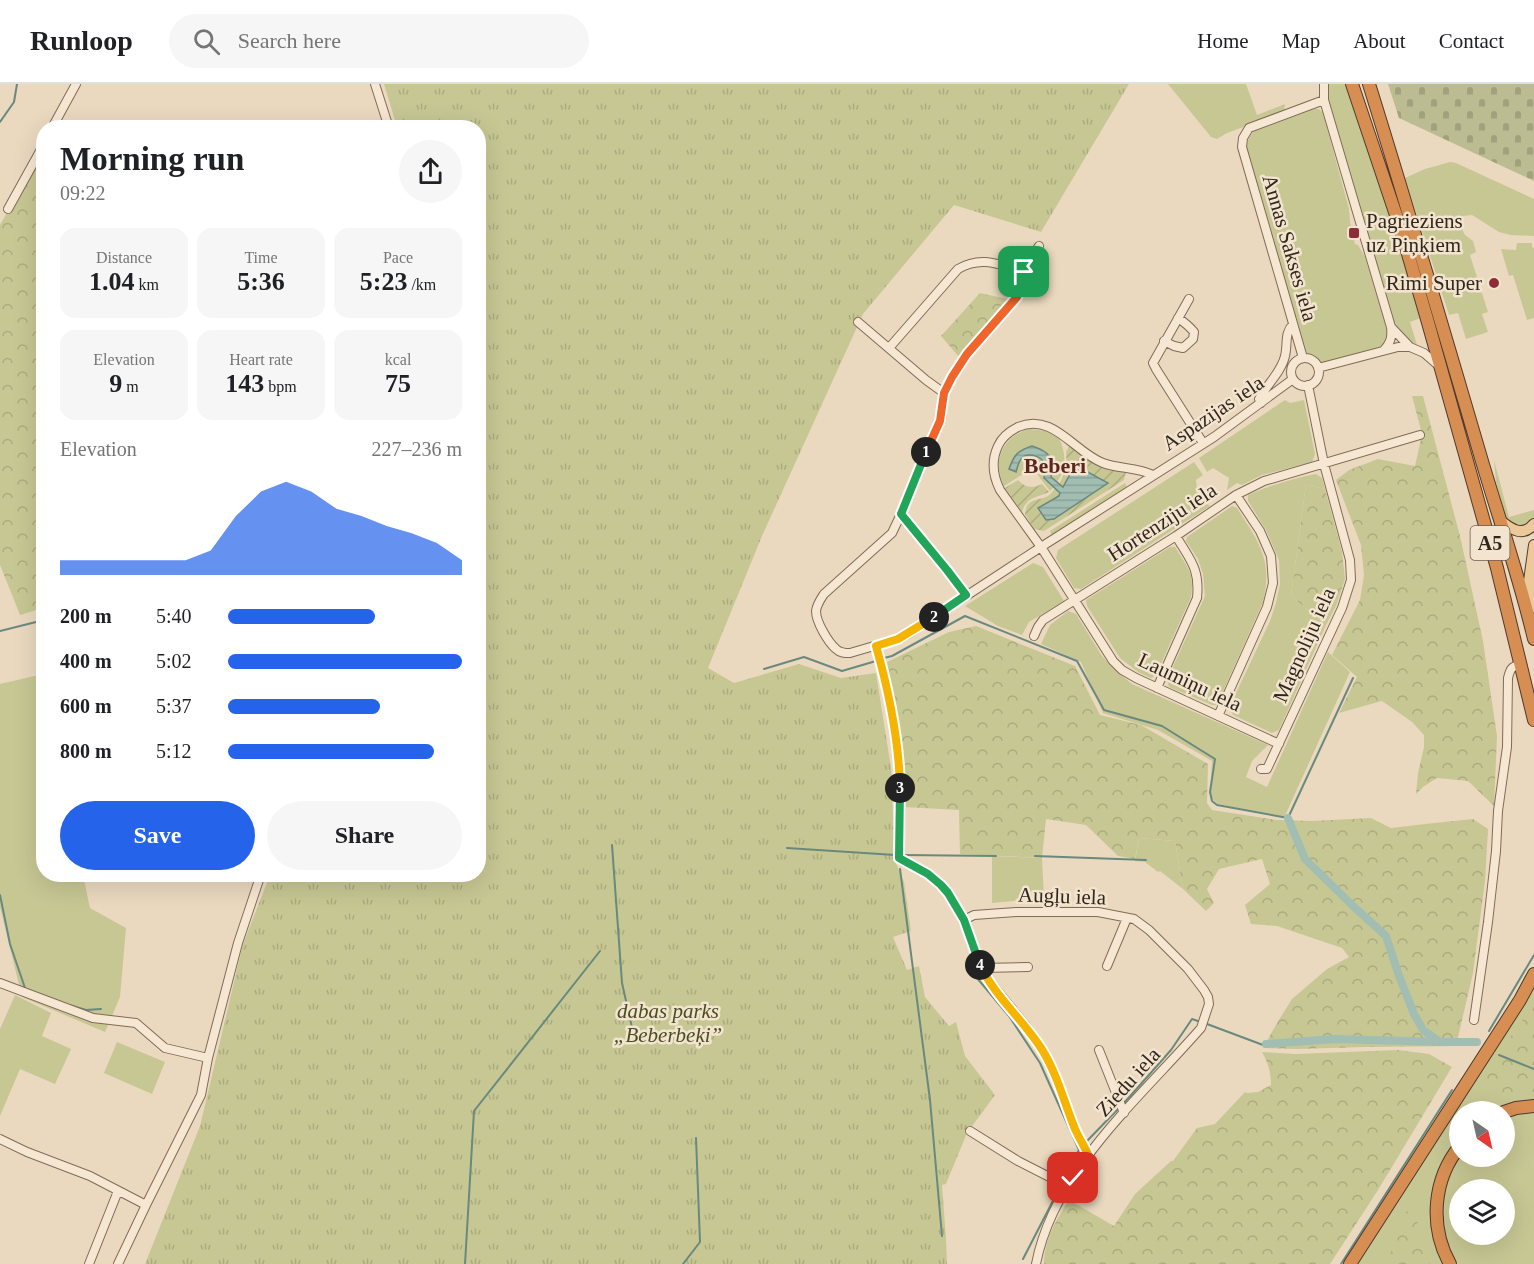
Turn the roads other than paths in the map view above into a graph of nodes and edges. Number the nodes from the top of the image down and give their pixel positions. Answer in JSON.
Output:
{"nodes":[{"id":1,"x":76,"y":84,"type":"edge"},
{"id":2,"x":375,"y":84,"type":"edge"},
{"id":3,"x":1324,"y":84,"type":"edge"},
{"id":4,"x":1352,"y":84,"type":"edge"},
{"id":5,"x":1369,"y":84,"type":"edge"},
{"id":6,"x":1324,"y":100,"type":"junction"},
{"id":7,"x":56,"y":120,"type":"edge"},
{"id":8,"x":386,"y":120,"type":"edge"},
{"id":9,"x":36,"y":158,"type":"edge"},
{"id":10,"x":8,"y":209,"type":"dead end"},
{"id":11,"x":1039,"y":246,"type":"dead end"},
{"id":12,"x":1024,"y":272,"type":"junction"},
{"id":13,"x":1189,"y":299,"type":"dead end"},
{"id":14,"x":1178,"y":318,"type":"junction"},
{"id":15,"x":858,"y":322,"type":"dead end"},
{"id":16,"x":1293,"y":324,"type":"junction"},
{"id":17,"x":1391,"y":327,"type":"junction"},
{"id":18,"x":1164,"y":341,"type":"junction"},
{"id":19,"x":1410,"y":346,"type":"junction"},
{"id":20,"x":889,"y":348,"type":"junction"},
{"id":21,"x":1384,"y":350,"type":"junction"},
{"id":22,"x":1303,"y":358,"type":"junction"},
{"id":23,"x":1440,"y":367,"type":"junction"},
{"id":24,"x":1318,"y":368,"type":"junction"},
{"id":25,"x":1293,"y":380,"type":"junction"},
{"id":26,"x":1308,"y":385,"type":"junction"},
{"id":27,"x":944,"y":393,"type":"junction"},
{"id":28,"x":1261,"y":404,"type":"junction"},
{"id":29,"x":1420,"y":435,"type":"dead end"},
{"id":30,"x":1203,"y":443,"type":"junction"},
{"id":31,"x":1324,"y":464,"type":"junction"},
{"id":32,"x":1153,"y":475,"type":"junction"},
{"id":33,"x":1236,"y":495,"type":"junction"},
{"id":34,"x":901,"y":514,"type":"junction"},
{"id":35,"x":1501,"y":521,"type":"junction"},
{"id":36,"x":1534,"y":524,"type":"edge"},
{"id":37,"x":1176,"y":536,"type":"junction"},
{"id":38,"x":1534,"y":545,"type":"edge"},
{"id":39,"x":1041,"y":547,"type":"junction"},
{"id":40,"x":966,"y":595,"type":"junction"},
{"id":41,"x":1075,"y":600,"type":"junction"},
{"id":42,"x":1531,"y":624,"type":"junction"},
{"id":43,"x":1034,"y":636,"type":"dead end"},
{"id":44,"x":1534,"y":639,"type":"edge"},
{"id":45,"x":876,"y":646,"type":"junction"},
{"id":46,"x":1520,"y":665,"type":"junction"},
{"id":47,"x":1157,"y":688,"type":"junction"},
{"id":48,"x":1218,"y":716,"type":"junction"},
{"id":49,"x":1534,"y":720,"type":"edge"},
{"id":50,"x":1279,"y":744,"type":"junction"},
{"id":51,"x":1261,"y":769,"type":"dead end"},
{"id":52,"x":258,"y":882,"type":"edge"},
{"id":53,"x":1127,"y":918,"type":"junction"},
{"id":54,"x":964,"y":920,"type":"junction"},
{"id":55,"x":1107,"y":966,"type":"dead end"},
{"id":56,"x":981,"y":968,"type":"junction"},
{"id":57,"x":1028,"y":968,"type":"dead end"},
{"id":58,"x":1534,"y":974,"type":"edge"},
{"id":59,"x":0,"y":983,"type":"edge"},
{"id":60,"x":1474,"y":1020,"type":"dead end"},
{"id":61,"x":1204,"y":1022,"type":"joint"},
{"id":62,"x":1099,"y":1050,"type":"dead end"},
{"id":63,"x":208,"y":1058,"type":"junction"},
{"id":64,"x":1534,"y":1106,"type":"edge"},
{"id":65,"x":1515,"y":1108,"type":"edge"},
{"id":66,"x":1124,"y":1113,"type":"junction"},
{"id":67,"x":970,"y":1131,"type":"dead end"},
{"id":68,"x":0,"y":1140,"type":"edge"},
{"id":69,"x":1088,"y":1154,"type":"junction"},
{"id":70,"x":1449,"y":1163,"type":"edge"},
{"id":71,"x":1067,"y":1186,"type":"junction"},
{"id":72,"x":118,"y":1191,"type":"junction"},
{"id":73,"x":146,"y":1205,"type":"junction"},
{"id":74,"x":91,"y":1264,"type":"edge"},
{"id":75,"x":118,"y":1264,"type":"edge"},
{"id":76,"x":1036,"y":1264,"type":"edge"},
{"id":77,"x":1350,"y":1264,"type":"edge"},
{"id":78,"x":1450,"y":1264,"type":"edge"}],
"edges":[{"from":1,"to":7,"type":"street"},
{"from":2,"to":8,"type":"street"},
{"from":3,"to":6,"type":"street"},
{"from":4,"to":23,"type":"highway","number":"A5"},
{"from":5,"to":35,"type":"highway","number":"A5"},
{"from":6,"to":16,"type":"street","name":"Annas Sakses iela"},
{"from":6,"to":17,"type":"street"},
{"from":9,"to":10,"type":"street"},
{"from":11,"to":12,"type":"street"},
{"from":12,"to":20,"type":"street"},
{"from":12,"to":27,"type":"street"},
{"from":13,"to":14,"type":"street"},
{"from":14,"to":18,"type":"street"},
{"from":14,"to":18,"type":"street"},
{"from":15,"to":20,"type":"street"},
{"from":16,"to":22,"type":"street","name":"Annas Sakses iela"},
{"from":16,"to":28,"type":"street"},
{"from":17,"to":19,"type":"street"},
{"from":17,"to":21,"type":"street"},
{"from":18,"to":30,"type":"street"},
{"from":19,"to":21,"type":"street"},
{"from":19,"to":23,"type":"street"},
{"from":20,"to":27,"type":"street"},
{"from":21,"to":24,"type":"street"},
{"from":22,"to":24,"type":"street"},
{"from":22,"to":25,"type":"street"},
{"from":23,"to":46,"type":"highway","number":"A5"},
{"from":24,"to":26,"type":"street"},
{"from":25,"to":26,"type":"street"},
{"from":25,"to":28,"type":"street","name":"Aspazijas iela"},
{"from":26,"to":31,"type":"street","name":"Magnoliju iela"},
{"from":27,"to":34,"type":"street"},
{"from":28,"to":30,"type":"street","name":"Aspazijas iela"},
{"from":29,"to":31,"type":"street","name":"Hortenziju iela"},
{"from":30,"to":32,"type":"street","name":"Aspazijas iela"},
{"from":31,"to":33,"type":"street","name":"Hortenziju iela"},
{"from":31,"to":50,"type":"street","name":"Magnoliju iela"},
{"from":32,"to":39,"type":"street","name":"Aspazijas iela"},
{"from":32,"to":39,"type":"street","name":"Aspazijas iela"},
{"from":33,"to":37,"type":"street","name":"Hortenziju iela"},
{"from":33,"to":48,"type":"street"},
{"from":34,"to":40,"type":"street"},
{"from":34,"to":45,"type":"street"},
{"from":35,"to":36,"type":"main road"},
{"from":35,"to":42,"type":"highway","number":"A5"},
{"from":37,"to":41,"type":"street","name":"Hortenziju iela"},
{"from":37,"to":47,"type":"street"},
{"from":38,"to":42,"type":"main road"},
{"from":39,"to":40,"type":"street"},
{"from":39,"to":41,"type":"street","name":"Laumiņu iela"},
{"from":40,"to":45,"type":"street"},
{"from":41,"to":43,"type":"street","name":"Hortenziju iela"},
{"from":41,"to":47,"type":"street","name":"Laumiņu iela"},
{"from":42,"to":44,"type":"highway","number":"A5"},
{"from":45,"to":54,"type":"street"},
{"from":46,"to":49,"type":"highway","number":"A5"},
{"from":46,"to":60,"type":"street"},
{"from":47,"to":48,"type":"street","name":"Laumiņu iela"},
{"from":48,"to":50,"type":"street","name":"Laumiņu iela"},
{"from":50,"to":51,"type":"street","name":"Magnoliju iela"},
{"from":52,"to":63,"type":"street"},
{"from":53,"to":54,"type":"street","name":"Augļu iela"},
{"from":53,"to":55,"type":"street"},
{"from":53,"to":61,"type":"street","name":"Augļu iela"},
{"from":54,"to":56,"type":"street"},
{"from":56,"to":57,"type":"street"},
{"from":56,"to":69,"type":"street"},
{"from":58,"to":77,"type":"highway"},
{"from":59,"to":63,"type":"street"},
{"from":61,"to":66,"type":"street","name":"Ziedu iela"},
{"from":62,"to":66,"type":"street"},
{"from":63,"to":73,"type":"street"},
{"from":64,"to":65,"type":"highway"},
{"from":66,"to":69,"type":"street","name":"Ziedu iela"},
{"from":67,"to":71,"type":"street"},
{"from":68,"to":72,"type":"street"},
{"from":69,"to":71,"type":"street","name":"Ziedu iela"},
{"from":70,"to":78,"type":"highway"},
{"from":71,"to":76,"type":"street","name":"Ziedu iela"},
{"from":72,"to":73,"type":"street"},
{"from":72,"to":74,"type":"street"},
{"from":73,"to":75,"type":"street"}]}
